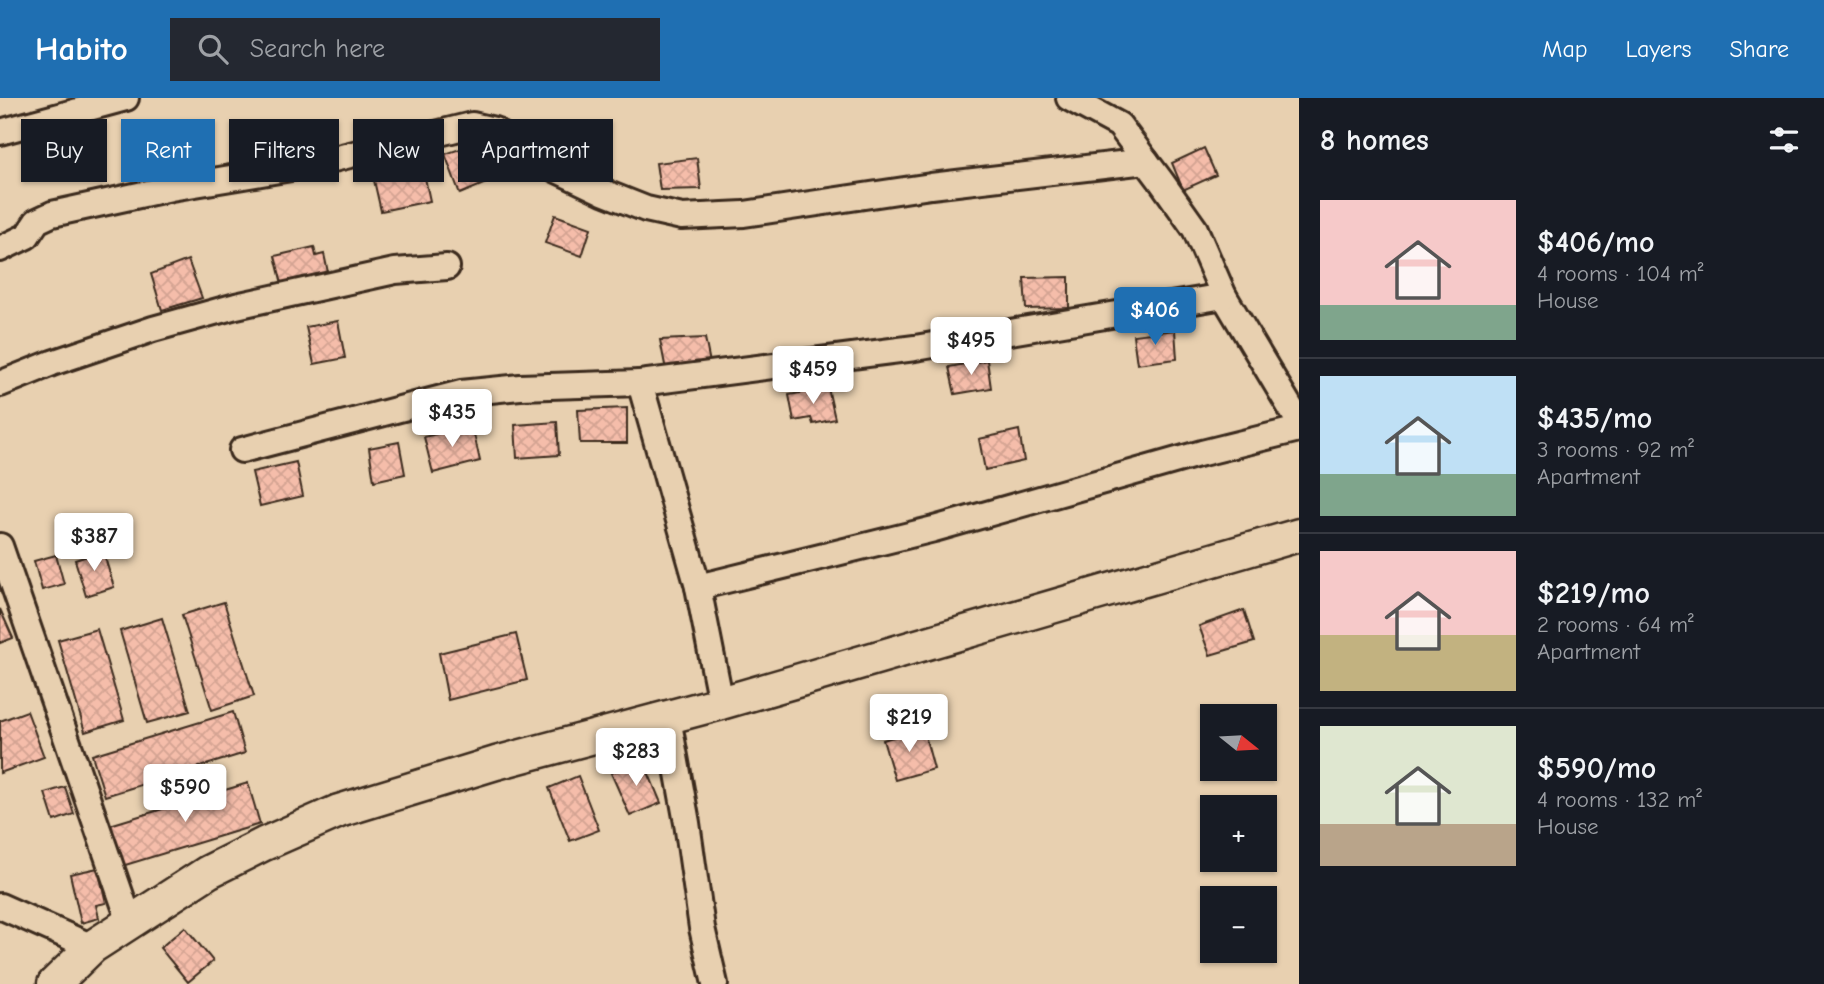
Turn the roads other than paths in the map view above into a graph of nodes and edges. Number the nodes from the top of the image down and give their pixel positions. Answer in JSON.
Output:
{"nodes":[{"id":1,"x":126,"y":98,"type":"edge"},
{"id":2,"x":1069,"y":98,"type":"edge"},
{"id":3,"x":0,"y":132,"type":"edge"},
{"id":4,"x":1146,"y":161,"type":"junction"},
{"id":5,"x":0,"y":249,"type":"edge"},
{"id":6,"x":447,"y":267,"type":"dead end"},
{"id":7,"x":1224,"y":296,"type":"junction"},
{"id":8,"x":640,"y":383,"type":"junction"},
{"id":9,"x":0,"y":384,"type":"edge"},
{"id":10,"x":1299,"y":422,"type":"edge"},
{"id":11,"x":1299,"y":429,"type":"edge"},
{"id":12,"x":242,"y":450,"type":"dead end"},
{"id":13,"x":1299,"y":535,"type":"edge"},
{"id":14,"x":0,"y":546,"type":"edge"},
{"id":15,"x":698,"y":587,"type":"junction"},
{"id":16,"x":721,"y":703,"type":"junction"},
{"id":17,"x":668,"y":718,"type":"junction"},
{"id":18,"x":0,"y":906,"type":"edge"},
{"id":19,"x":130,"y":922,"type":"junction"},
{"id":20,"x":92,"y":947,"type":"junction"},
{"id":21,"x":54,"y":984,"type":"edge"},
{"id":22,"x":715,"y":984,"type":"edge"}],
"edges":[{"from":1,"to":3,"type":"street"},
{"from":2,"to":4,"type":"street"},
{"from":4,"to":5,"type":"street"},
{"from":4,"to":7,"type":"street"},
{"from":6,"to":9,"type":"street"},
{"from":7,"to":8,"type":"street"},
{"from":7,"to":10,"type":"street"},
{"from":8,"to":12,"type":"street"},
{"from":8,"to":15,"type":"street"},
{"from":11,"to":15,"type":"street"},
{"from":13,"to":16,"type":"main road"},
{"from":14,"to":19,"type":"street"},
{"from":15,"to":16,"type":"street"},
{"from":16,"to":17,"type":"main road"},
{"from":17,"to":19,"type":"main road"},
{"from":17,"to":22,"type":"street"},
{"from":18,"to":20,"type":"street"},
{"from":19,"to":20,"type":"main road"},
{"from":20,"to":21,"type":"main road"}]}
